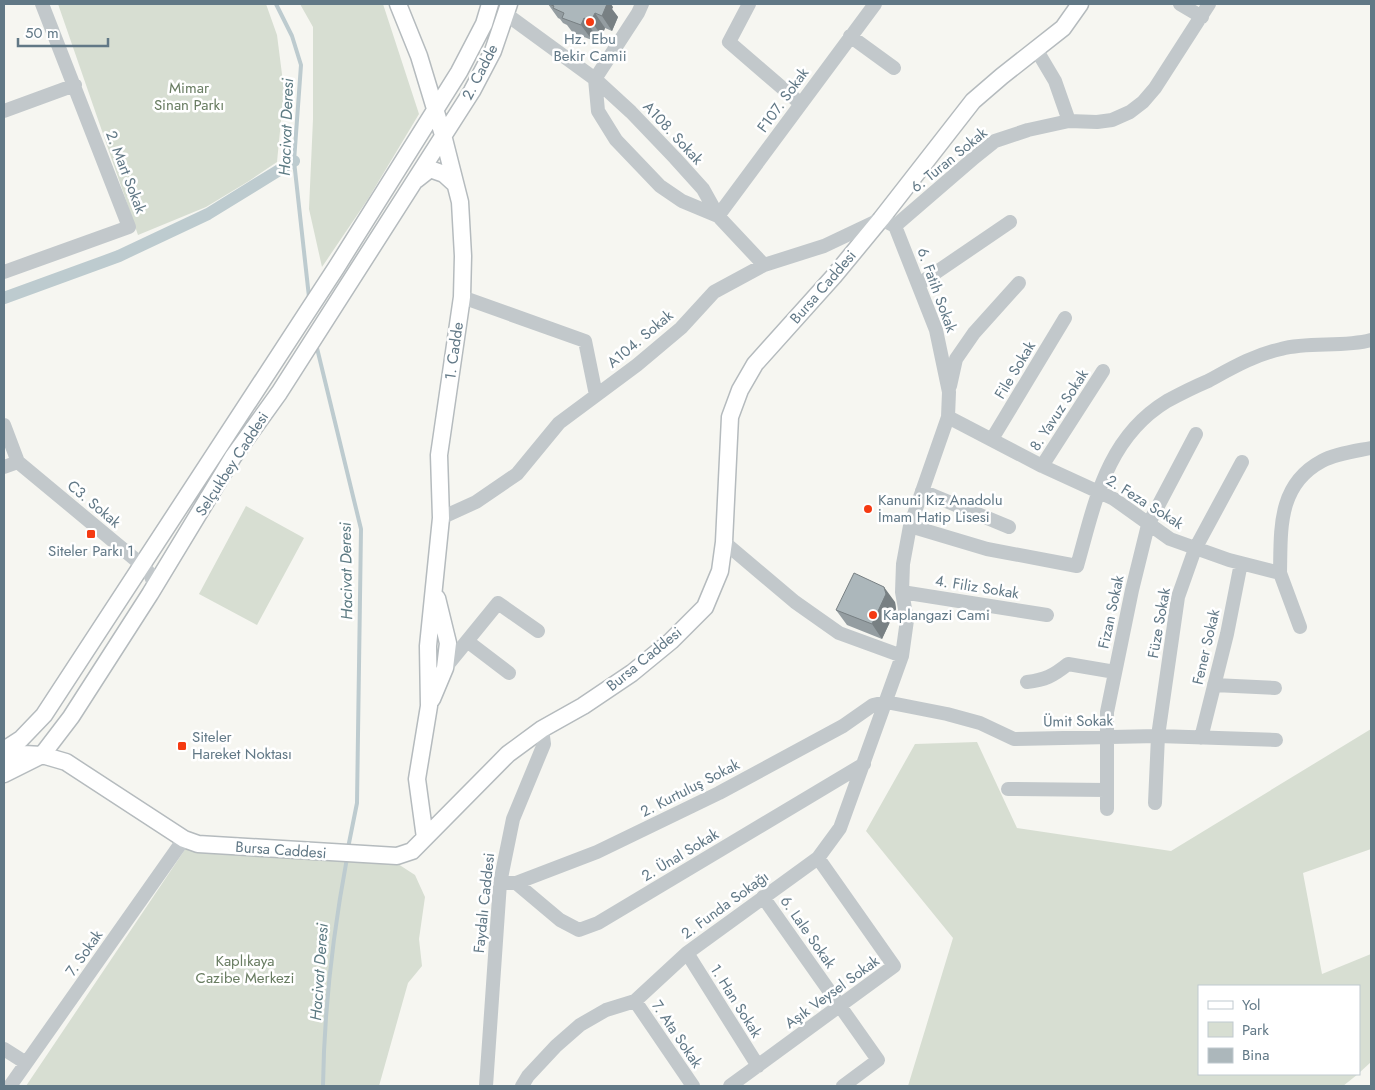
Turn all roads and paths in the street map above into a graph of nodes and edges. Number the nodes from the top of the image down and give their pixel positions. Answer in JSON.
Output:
{"nodes":[{"id":1,"x":42,"y":4,"type":"edge"},
{"id":2,"x":398,"y":4,"type":"edge"},
{"id":3,"x":490,"y":4,"type":"edge"},
{"id":4,"x":642,"y":4,"type":"edge"},
{"id":5,"x":748,"y":4,"type":"edge"},
{"id":6,"x":875,"y":4,"type":"edge"},
{"id":7,"x":1180,"y":4,"type":"edge"},
{"id":8,"x":1209,"y":4,"type":"edge"},
{"id":9,"x":1074,"y":6,"type":"edge"},
{"id":10,"x":507,"y":9,"type":"edge"},
{"id":11,"x":1202,"y":17,"type":"junction"},
{"id":12,"x":850,"y":36,"type":"junction"},
{"id":13,"x":1036,"y":49,"type":"junction"},
{"id":14,"x":419,"y":56,"type":"junction"},
{"id":15,"x":894,"y":68,"type":"dead end"},
{"id":16,"x":459,"y":72,"type":"junction"},
{"id":17,"x":595,"y":79,"type":"junction"},
{"id":18,"x":75,"y":85,"type":"junction"},
{"id":19,"x":801,"y":104,"type":"junction"},
{"id":20,"x":436,"y":110,"type":"junction"},
{"id":21,"x":4,"y":111,"type":"edge"},
{"id":22,"x":1069,"y":121,"type":"junction"},
{"id":23,"x":443,"y":135,"type":"junction"},
{"id":24,"x":455,"y":184,"type":"junction"},
{"id":25,"x":410,"y":187,"type":"junction"},
{"id":26,"x":718,"y":216,"type":"junction"},
{"id":27,"x":888,"y":222,"type":"junction"},
{"id":28,"x":1010,"y":222,"type":"dead end"},
{"id":29,"x":764,"y":265,"type":"junction"},
{"id":30,"x":4,"y":272,"type":"edge"},
{"id":31,"x":1020,"y":283,"type":"dead end"},
{"id":32,"x":919,"y":284,"type":"junction"},
{"id":33,"x":462,"y":297,"type":"junction"},
{"id":34,"x":1065,"y":318,"type":"dead end"},
{"id":35,"x":1371,"y":340,"type":"edge"},
{"id":36,"x":1103,"y":371,"type":"dead end"},
{"id":37,"x":949,"y":392,"type":"junction"},
{"id":38,"x":596,"y":395,"type":"junction"},
{"id":39,"x":948,"y":417,"type":"junction"},
{"id":40,"x":4,"y":425,"type":"edge"},
{"id":41,"x":1196,"y":434,"type":"dead end"},
{"id":42,"x":992,"y":439,"type":"junction"},
{"id":43,"x":221,"y":442,"type":"junction"},
{"id":44,"x":1371,"y":448,"type":"edge"},
{"id":45,"x":233,"y":457,"type":"junction"},
{"id":46,"x":18,"y":462,"type":"junction"},
{"id":47,"x":1242,"y":462,"type":"dead end"},
{"id":48,"x":1042,"y":466,"type":"junction"},
{"id":49,"x":4,"y":467,"type":"edge"},
{"id":50,"x":922,"y":491,"type":"junction"},
{"id":51,"x":1098,"y":491,"type":"junction"},
{"id":52,"x":440,"y":518,"type":"junction"},
{"id":53,"x":1148,"y":525,"type":"junction"},
{"id":54,"x":910,"y":526,"type":"junction"},
{"id":55,"x":1009,"y":527,"type":"dead end"},
{"id":56,"x":724,"y":542,"type":"junction"},
{"id":57,"x":1194,"y":549,"type":"junction"},
{"id":58,"x":1241,"y":563,"type":"junction"},
{"id":59,"x":142,"y":564,"type":"junction"},
{"id":60,"x":1280,"y":573,"type":"junction"},
{"id":61,"x":154,"y":586,"type":"junction"},
{"id":62,"x":434,"y":586,"type":"junction"},
{"id":63,"x":902,"y":592,"type":"junction"},
{"id":64,"x":1046,"y":614,"type":"dead end"},
{"id":65,"x":1300,"y":627,"type":"dead end"},
{"id":66,"x":538,"y":631,"type":"dead end"},
{"id":67,"x":467,"y":641,"type":"junction"},
{"id":68,"x":902,"y":656,"type":"junction"},
{"id":69,"x":445,"y":668,"type":"junction"},
{"id":70,"x":1115,"y":672,"type":"junction"},
{"id":71,"x":509,"y":673,"type":"dead end"},
{"id":72,"x":1027,"y":682,"type":"dead end"},
{"id":73,"x":1214,"y":685,"type":"junction"},
{"id":74,"x":1275,"y":688,"type":"dead end"},
{"id":75,"x":886,"y":702,"type":"junction"},
{"id":76,"x":429,"y":706,"type":"junction"},
{"id":77,"x":542,"y":729,"type":"junction"},
{"id":78,"x":31,"y":730,"type":"junction"},
{"id":79,"x":1158,"y":736,"type":"junction"},
{"id":80,"x":1106,"y":737,"type":"junction"},
{"id":81,"x":1201,"y":738,"type":"junction"},
{"id":82,"x":1276,"y":740,"type":"dead end"},
{"id":83,"x":4,"y":750,"type":"edge"},
{"id":84,"x":42,"y":755,"type":"junction"},
{"id":85,"x":4,"y":757,"type":"edge"},
{"id":86,"x":864,"y":764,"type":"junction"},
{"id":87,"x":4,"y":774,"type":"edge"},
{"id":88,"x":1008,"y":789,"type":"dead end"},
{"id":89,"x":1106,"y":790,"type":"junction"},
{"id":90,"x":1155,"y":802,"type":"dead end"},
{"id":91,"x":1107,"y":809,"type":"dead end"},
{"id":92,"x":425,"y":838,"type":"junction"},
{"id":93,"x":184,"y":839,"type":"junction"},
{"id":94,"x":818,"y":858,"type":"junction"},
{"id":95,"x":500,"y":884,"type":"junction"},
{"id":96,"x":516,"y":884,"type":"junction"},
{"id":97,"x":763,"y":897,"type":"junction"},
{"id":98,"x":687,"y":953,"type":"junction"},
{"id":99,"x":635,"y":1001,"type":"junction"},
{"id":100,"x":839,"y":1006,"type":"junction"},
{"id":101,"x":4,"y":1049,"type":"edge"},
{"id":102,"x":26,"y":1063,"type":"junction"},
{"id":103,"x":758,"y":1066,"type":"junction"},
{"id":104,"x":527,"y":1083,"type":"edge"},
{"id":105,"x":10,"y":1086,"type":"edge"},
{"id":106,"x":486,"y":1086,"type":"edge"},
{"id":107,"x":693,"y":1086,"type":"edge"},
{"id":108,"x":730,"y":1086,"type":"edge"},
{"id":109,"x":843,"y":1086,"type":"edge"}],
"edges":[{"from":1,"to":18,"type":"street","name":"2. Mart Sokak"},
{"from":2,"to":14,"type":"main road","name":"1. Cadde"},
{"from":3,"to":16,"type":"main road","name":"2. Cadde"},
{"from":4,"to":17,"type":"street"},
{"from":5,"to":19,"type":"street"},
{"from":6,"to":12,"type":"street","name":"F107. Sokak"},
{"from":7,"to":11,"type":"street"},
{"from":8,"to":11,"type":"street","name":"6. Turan Sokak"},
{"from":9,"to":13,"type":"main road","name":"Bursa Caddesi"},
{"from":10,"to":17,"type":"street","name":"A108. Sokak"},
{"from":10,"to":23,"type":"main road","name":"2. Cadde"},
{"from":11,"to":22,"type":"street","name":"6. Turan Sokak"},
{"from":12,"to":15,"type":"street"},
{"from":12,"to":19,"type":"street","name":"F107. Sokak"},
{"from":13,"to":22,"type":"street"},
{"from":13,"to":27,"type":"main road","name":"Bursa Caddesi"},
{"from":14,"to":16,"type":"main road"},
{"from":14,"to":20,"type":"main road","name":"1. Cadde"},
{"from":16,"to":20,"type":"main road","name":"2. Cadde"},
{"from":17,"to":26,"type":"street","name":"A108. Sokak"},
{"from":17,"to":26,"type":"street","name":"A108. Sokak"},
{"from":18,"to":21,"type":"street"},
{"from":18,"to":30,"type":"street","name":"2. Mart Sokak"},
{"from":19,"to":26,"type":"street","name":"F107. Sokak"},
{"from":20,"to":23,"type":"main road","name":"1. Cadde"},
{"from":20,"to":43,"type":"main road","name":"Selçukbey Caddesi"},
{"from":22,"to":27,"type":"street","name":"6. Turan Sokak"},
{"from":23,"to":24,"type":"main road","name":"1. Cadde"},
{"from":23,"to":25,"type":"main road","name":"Selçukbey Caddesi"},
{"from":24,"to":25,"type":"main road"},
{"from":24,"to":33,"type":"main road","name":"1. Cadde"},
{"from":25,"to":45,"type":"main road","name":"Selçukbey Caddesi"},
{"from":26,"to":29,"type":"street","name":"A108. Sokak"},
{"from":27,"to":29,"type":"street","name":"A104. Sokak"},
{"from":27,"to":32,"type":"street","name":"6. Fatih Sokak"},
{"from":27,"to":56,"type":"main road","name":"Bursa Caddesi"},
{"from":28,"to":32,"type":"street"},
{"from":29,"to":38,"type":"street","name":"A104. Sokak"},
{"from":31,"to":37,"type":"street"},
{"from":32,"to":37,"type":"street","name":"6. Fatih Sokak"},
{"from":33,"to":38,"type":"street"},
{"from":33,"to":52,"type":"main road","name":"1. Cadde"},
{"from":34,"to":42,"type":"street","name":"File Sokak"},
{"from":35,"to":51,"type":"street"},
{"from":36,"to":48,"type":"street","name":"8. Yavuz Sokak"},
{"from":37,"to":39,"type":"street","name":"6. Fatih Sokak"},
{"from":38,"to":52,"type":"street","name":"A104. Sokak"},
{"from":39,"to":42,"type":"street","name":"2. Feza Sokak"},
{"from":39,"to":50,"type":"street","name":"6. Fatih Sokak"},
{"from":40,"to":46,"type":"street"},
{"from":41,"to":53,"type":"street","name":"Fizan Sokak"},
{"from":42,"to":48,"type":"street","name":"2. Feza Sokak"},
{"from":43,"to":45,"type":"main road"},
{"from":43,"to":59,"type":"main road","name":"Selçukbey Caddesi"},
{"from":44,"to":60,"type":"street"},
{"from":45,"to":61,"type":"main road","name":"Selçukbey Caddesi"},
{"from":46,"to":49,"type":"street"},
{"from":46,"to":59,"type":"street","name":"C3. Sokak"},
{"from":47,"to":57,"type":"street","name":"Füze Sokak"},
{"from":48,"to":51,"type":"street","name":"2. Feza Sokak"},
{"from":50,"to":54,"type":"street","name":"6. Fatih Sokak"},
{"from":50,"to":55,"type":"street"},
{"from":51,"to":53,"type":"street","name":"2. Feza Sokak"},
{"from":51,"to":54,"type":"street"},
{"from":52,"to":62,"type":"main road","name":"1. Cadde"},
{"from":53,"to":57,"type":"street","name":"2. Feza Sokak"},
{"from":53,"to":70,"type":"street","name":"Fizan Sokak"},
{"from":54,"to":63,"type":"street","name":"6. Fatih Sokak"},
{"from":56,"to":68,"type":"street"},
{"from":56,"to":77,"type":"main road","name":"Bursa Caddesi"},
{"from":57,"to":58,"type":"street","name":"2. Feza Sokak"},
{"from":57,"to":79,"type":"street","name":"Füze Sokak"},
{"from":58,"to":60,"type":"street","name":"2. Feza Sokak"},
{"from":58,"to":73,"type":"street","name":"Fener Sokak"},
{"from":59,"to":61,"type":"street","name":"C3. Sokak"},
{"from":59,"to":78,"type":"main road","name":"Selçukbey Caddesi"},
{"from":60,"to":65,"type":"street"},
{"from":61,"to":84,"type":"main road","name":"Selçukbey Caddesi"},
{"from":62,"to":69,"type":"main road"},
{"from":62,"to":76,"type":"main road","name":"1. Cadde"},
{"from":63,"to":64,"type":"street","name":"4. Filiz Sokak"},
{"from":63,"to":68,"type":"street","name":"6. Fatih Sokak"},
{"from":66,"to":67,"type":"street"},
{"from":67,"to":69,"type":"street"},
{"from":67,"to":71,"type":"street"},
{"from":68,"to":75,"type":"street","name":"6. Fatih Sokak"},
{"from":69,"to":76,"type":"main road"},
{"from":70,"to":72,"type":"street"},
{"from":70,"to":80,"type":"street","name":"Fizan Sokak"},
{"from":73,"to":74,"type":"street"},
{"from":73,"to":81,"type":"street","name":"Fener Sokak"},
{"from":75,"to":80,"type":"street","name":"Ümit Sokak"},
{"from":75,"to":86,"type":"street","name":"2. Funda Sokağı"},
{"from":75,"to":96,"type":"street","name":"2. Kurtuluş Sokak"},
{"from":76,"to":92,"type":"main road"},
{"from":77,"to":92,"type":"main road","name":"Bursa Caddesi"},
{"from":77,"to":95,"type":"street","name":"Faydalı Caddesi"},
{"from":78,"to":83,"type":"main road","name":"Selçukbey Caddesi"},
{"from":78,"to":84,"type":"main road"},
{"from":79,"to":80,"type":"street","name":"Ümit Sokak"},
{"from":79,"to":81,"type":"street","name":"Ümit Sokak"},
{"from":79,"to":90,"type":"street","name":"Füze Sokak"},
{"from":80,"to":89,"type":"street","name":"Fizan Sokak"},
{"from":81,"to":82,"type":"street","name":"Ümit Sokak"},
{"from":84,"to":85,"type":"main road","name":"Bursa Caddesi"},
{"from":84,"to":87,"type":"main road","name":"Selçukbey Caddesi"},
{"from":84,"to":93,"type":"main road","name":"Bursa Caddesi"},
{"from":86,"to":94,"type":"street","name":"2. Funda Sokağı"},
{"from":86,"to":96,"type":"street","name":"2. Ünal Sokak"},
{"from":88,"to":89,"type":"street"},
{"from":89,"to":91,"type":"street","name":"Fizan Sokak"},
{"from":92,"to":93,"type":"main road","name":"Bursa Caddesi"},
{"from":93,"to":102,"type":"street","name":"7. Sokak"},
{"from":94,"to":97,"type":"street","name":"2. Funda Sokağı"},
{"from":94,"to":100,"type":"street","name":"Aşık Veysel Sokak"},
{"from":95,"to":96,"type":"street","name":"2. Kurtuluş Sokak"},
{"from":95,"to":106,"type":"street","name":"Faydalı Caddesi"},
{"from":97,"to":98,"type":"street","name":"2. Funda Sokağı"},
{"from":97,"to":100,"type":"street","name":"6. Lale Sokak"},
{"from":98,"to":99,"type":"street","name":"2. Funda Sokağı"},
{"from":98,"to":103,"type":"street","name":"1. Han Sokak"},
{"from":99,"to":104,"type":"street","name":"2. Funda Sokağı"},
{"from":99,"to":107,"type":"street","name":"7. Ata Sokak"},
{"from":100,"to":103,"type":"street","name":"Aşık Veysel Sokak"},
{"from":100,"to":109,"type":"street","name":"6. Lale Sokak"},
{"from":101,"to":102,"type":"street"},
{"from":102,"to":105,"type":"street","name":"7. Sokak"},
{"from":103,"to":108,"type":"street","name":"Aşık Veysel Sokak"}]}
